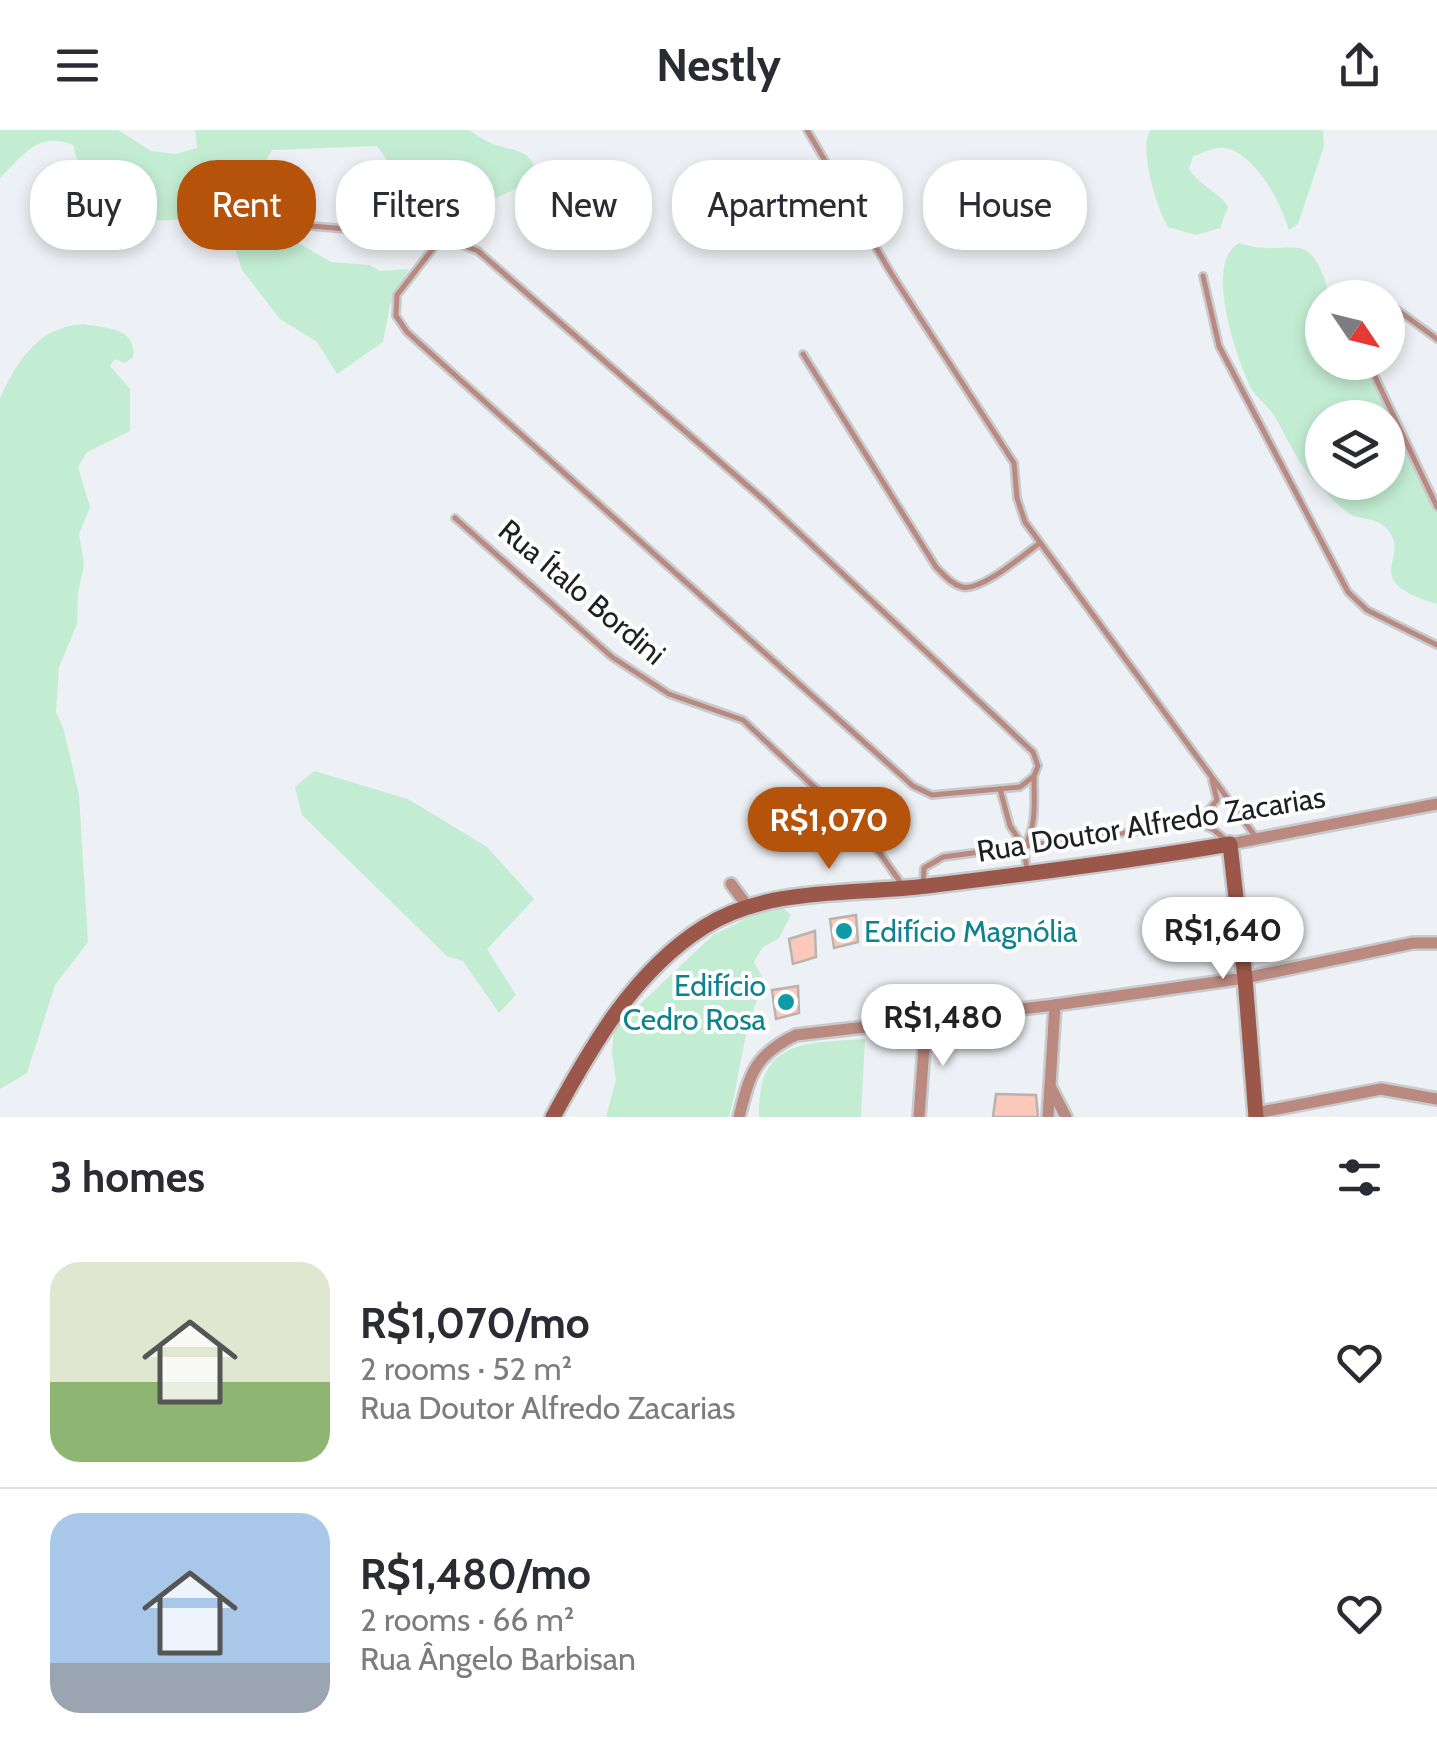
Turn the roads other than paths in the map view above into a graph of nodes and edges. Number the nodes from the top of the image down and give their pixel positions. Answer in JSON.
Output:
{"nodes":[{"id":1,"x":807,"y":130,"type":"edge"},
{"id":2,"x":432,"y":250,"type":"edge"},
{"id":3,"x":478,"y":250,"type":"edge"},
{"id":4,"x":1202,"y":276,"type":"dead end"},
{"id":5,"x":1405,"y":315,"type":"edge"},
{"id":6,"x":1437,"y":339,"type":"edge"},
{"id":7,"x":803,"y":354,"type":"dead end"},
{"id":8,"x":1377,"y":380,"type":"edge"},
{"id":9,"x":1437,"y":506,"type":"edge"},
{"id":10,"x":456,"y":518,"type":"dead end"},
{"id":11,"x":1040,"y":543,"type":"junction"},
{"id":12,"x":1437,"y":645,"type":"edge"},
{"id":13,"x":1210,"y":775,"type":"junction"},
{"id":14,"x":1034,"y":776,"type":"junction"},
{"id":15,"x":1000,"y":790,"type":"junction"},
{"id":16,"x":1437,"y":804,"type":"edge"},
{"id":17,"x":1198,"y":824,"type":"junction"},
{"id":18,"x":1256,"y":838,"type":"junction"},
{"id":19,"x":1230,"y":844,"type":"junction"},
{"id":20,"x":1024,"y":847,"type":"junction"},
{"id":21,"x":1028,"y":872,"type":"junction"},
{"id":22,"x":731,"y":884,"type":"dead end"},
{"id":23,"x":924,"y":887,"type":"junction"},
{"id":24,"x":904,"y":888,"type":"junction"},
{"id":25,"x":748,"y":907,"type":"junction"},
{"id":26,"x":1437,"y":944,"type":"edge"},
{"id":27,"x":1246,"y":978,"type":"junction"},
{"id":28,"x":1056,"y":1004,"type":"junction"},
{"id":29,"x":926,"y":1019,"type":"junction"},
{"id":30,"x":1050,"y":1084,"type":"junction"},
{"id":31,"x":1437,"y":1099,"type":"edge"},
{"id":32,"x":1256,"y":1115,"type":"edge"},
{"id":33,"x":553,"y":1117,"type":"edge"},
{"id":34,"x":739,"y":1117,"type":"edge"},
{"id":35,"x":919,"y":1117,"type":"edge"},
{"id":36,"x":1048,"y":1117,"type":"edge"},
{"id":37,"x":1066,"y":1117,"type":"edge"}],
"edges":[{"from":1,"to":11,"type":"lane"},
{"from":2,"to":15,"type":"lane"},
{"from":3,"to":14,"type":"lane"},
{"from":4,"to":12,"type":"lane"},
{"from":5,"to":6,"type":"lane"},
{"from":7,"to":11,"type":"lane"},
{"from":8,"to":9,"type":"lane"},
{"from":10,"to":24,"type":"lane","name":"Rua Ítalo Bordini"},
{"from":11,"to":13,"type":"lane"},
{"from":13,"to":17,"type":"lane"},
{"from":13,"to":18,"type":"lane"},
{"from":14,"to":15,"type":"lane"},
{"from":14,"to":20,"type":"lane"},
{"from":15,"to":20,"type":"lane"},
{"from":16,"to":18,"type":"street","name":"Rua Doutor Alfredo Zacarias"},
{"from":17,"to":19,"type":"lane"},
{"from":17,"to":20,"type":"lane"},
{"from":18,"to":19,"type":"street","name":"Rua Doutor Alfredo Zacarias"},
{"from":19,"to":21,"type":"street","name":"Rua Doutor Alfredo Zacarias"},
{"from":19,"to":27,"type":"street"},
{"from":20,"to":21,"type":"lane"},
{"from":20,"to":23,"type":"lane"},
{"from":21,"to":23,"type":"street","name":"Rua Doutor Alfredo Zacarias"},
{"from":22,"to":25,"type":"street"},
{"from":23,"to":24,"type":"street","name":"Rua Doutor Alfredo Zacarias"},
{"from":24,"to":25,"type":"street","name":"Rua Doutor Alfredo Zacarias"},
{"from":25,"to":33,"type":"street","name":"Rua Doutor Alfredo Zacarias"},
{"from":26,"to":27,"type":"street"},
{"from":27,"to":28,"type":"street"},
{"from":27,"to":32,"type":"street"},
{"from":28,"to":29,"type":"street"},
{"from":28,"to":30,"type":"street"},
{"from":29,"to":34,"type":"street"},
{"from":29,"to":35,"type":"street"},
{"from":30,"to":36,"type":"street"},
{"from":30,"to":37,"type":"street"},
{"from":31,"to":32,"type":"street"}]}
